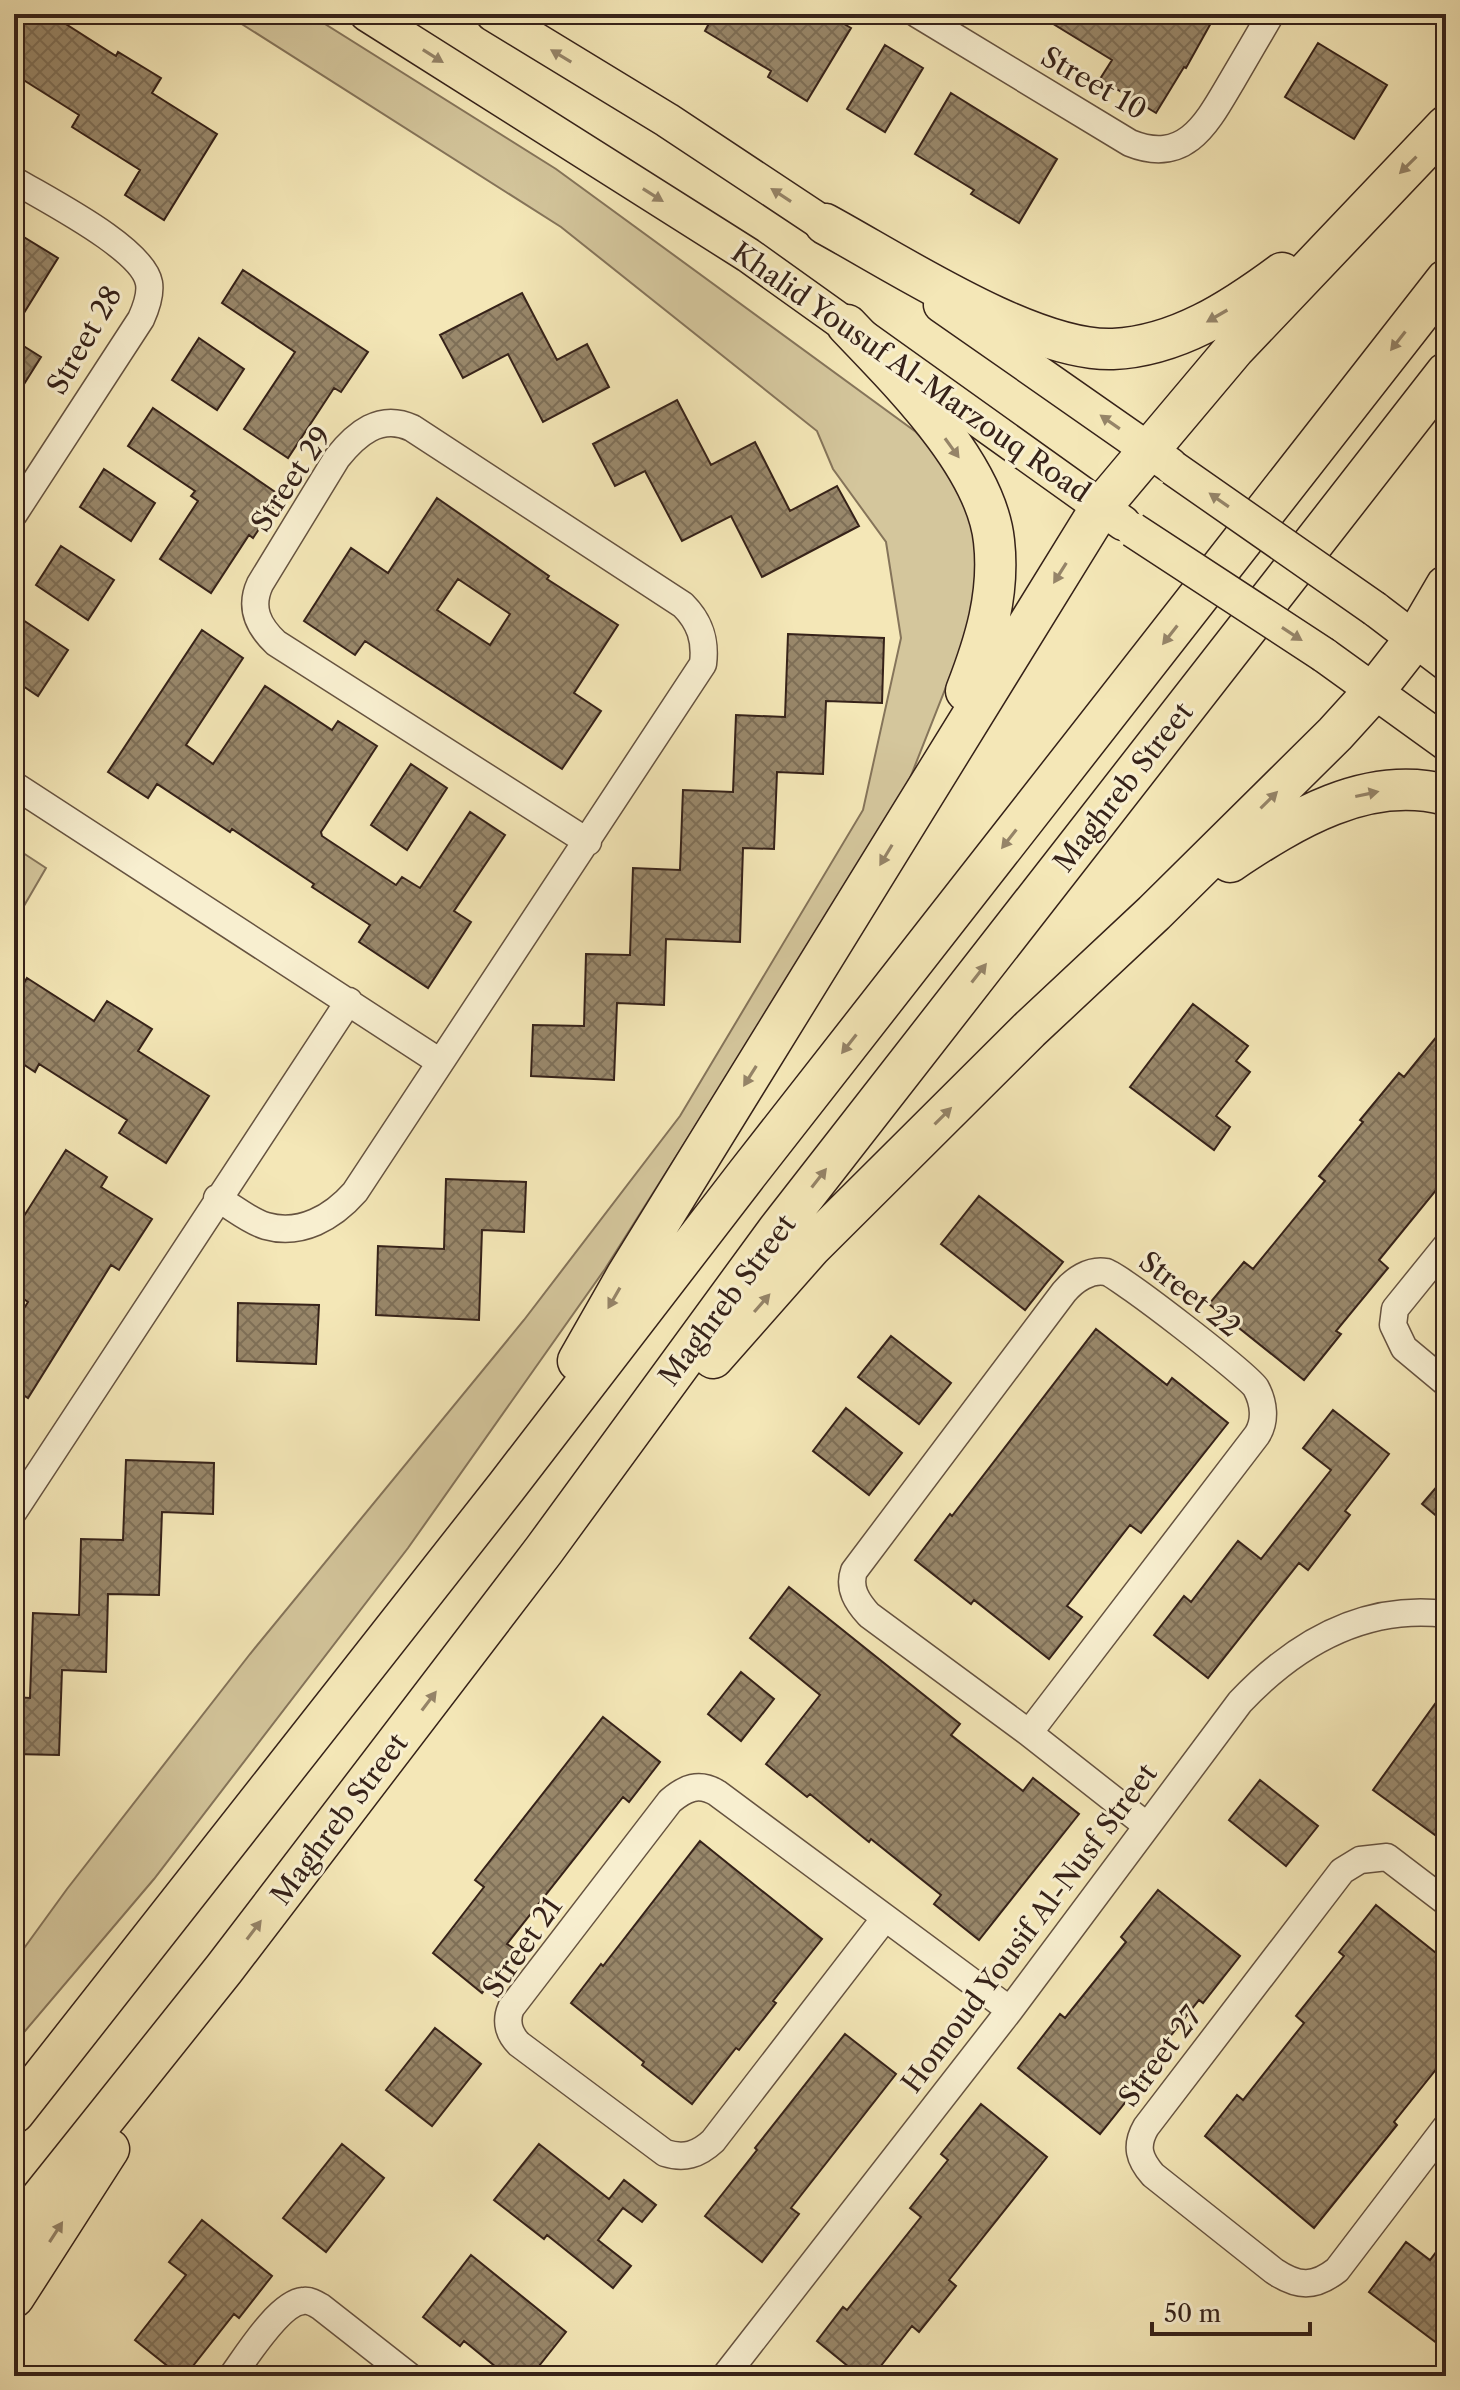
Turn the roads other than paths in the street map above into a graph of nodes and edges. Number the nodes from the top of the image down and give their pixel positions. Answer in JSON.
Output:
{"nodes":[{"id":1,"x":367,"y":14,"type":"edge"},
{"id":2,"x":493,"y":14,"type":"edge"},
{"id":3,"x":917,"y":14,"type":"edge"},
{"id":4,"x":1271,"y":14,"type":"edge"},
{"id":5,"x":1446,"y":126,"type":"edge"},
{"id":6,"x":14,"y":180,"type":"edge"},
{"id":7,"x":1370,"y":204,"type":"junction"},
{"id":8,"x":825,"y":224,"type":"junction"},
{"id":9,"x":1446,"y":280,"type":"edge"},
{"id":10,"x":847,"y":325,"type":"junction"},
{"id":11,"x":1446,"y":373,"type":"edge"},
{"id":12,"x":1161,"y":458,"type":"junction"},
{"id":13,"x":18,"y":497,"type":"edge"},
{"id":14,"x":1101,"y":507,"type":"junction"},
{"id":15,"x":1446,"y":586,"type":"edge"},
{"id":16,"x":1415,"y":639,"type":"junction"},
{"id":17,"x":1446,"y":663,"type":"edge"},
{"id":18,"x":1375,"y":690,"type":"junction"},
{"id":19,"x":1446,"y":743,"type":"edge"},
{"id":20,"x":14,"y":785,"type":"edge"},
{"id":21,"x":926,"y":788,"type":"junction"},
{"id":22,"x":1446,"y":795,"type":"edge"},
{"id":23,"x":588,"y":842,"type":"junction"},
{"id":24,"x":1154,"y":913,"type":"junction"},
{"id":25,"x":349,"y":1001,"type":"junction"},
{"id":26,"x":440,"y":1062,"type":"junction"},
{"id":27,"x":217,"y":1198,"type":"junction"},
{"id":28,"x":1446,"y":1246,"type":"edge"},
{"id":29,"x":1446,"y":1383,"type":"edge"},
{"id":30,"x":507,"y":1486,"type":"junction"},
{"id":31,"x":14,"y":1511,"type":"edge"},
{"id":32,"x":544,"y":1550,"type":"junction"},
{"id":33,"x":1446,"y":1614,"type":"edge"},
{"id":34,"x":1029,"y":1733,"type":"junction"},
{"id":35,"x":1146,"y":1825,"type":"junction"},
{"id":36,"x":1446,"y":1902,"type":"edge"},
{"id":37,"x":885,"y":1918,"type":"junction"},
{"id":38,"x":167,"y":1919,"type":"junction"},
{"id":39,"x":224,"y":1969,"type":"junction"},
{"id":40,"x":1010,"y":2010,"type":"junction"},
{"id":41,"x":14,"y":2088,"type":"edge"},
{"id":42,"x":14,"y":2113,"type":"edge"},
{"id":43,"x":1446,"y":2127,"type":"edge"},
{"id":44,"x":14,"y":2232,"type":"edge"},
{"id":45,"x":14,"y":2297,"type":"edge"},
{"id":46,"x":232,"y":2376,"type":"edge"},
{"id":47,"x":409,"y":2376,"type":"edge"},
{"id":48,"x":725,"y":2376,"type":"edge"}],
"edges":[{"from":1,"to":10,"type":"main road","name":"Khalid Yousuf Al-Marzouq Road","one_way":true},
{"from":8,"to":2,"type":"main road","one_way":true},
{"from":3,"to":4,"type":"street","name":"Street 10"},
{"from":5,"to":7,"type":"highway","one_way":true},
{"from":6,"to":13,"type":"street","name":"Street 28"},
{"from":7,"to":8,"type":"highway","one_way":true},
{"from":7,"to":12,"type":"highway"},
{"from":12,"to":8,"type":"main road","one_way":true},
{"from":9,"to":30,"type":"highway","name":"Maghreb Street","one_way":true},
{"from":10,"to":14,"type":"main road","name":"Khalid Yousuf Al-Marzouq Road"},
{"from":10,"to":21,"type":"highway","one_way":true},
{"from":32,"to":11,"type":"highway","name":"Maghreb Street","one_way":true},
{"from":12,"to":14,"type":"highway"},
{"from":16,"to":12,"type":"main road","one_way":true,"bridge":true},
{"from":14,"to":18,"type":"main road","name":"Khalid Yousuf Al-Marzouq Road","one_way":true,"bridge":true},
{"from":14,"to":21,"type":"highway","one_way":true},
{"from":15,"to":16,"type":"highway"},
{"from":16,"to":17,"type":"main road"},
{"from":16,"to":18,"type":"highway"},
{"from":18,"to":19,"type":"main road","name":"Khalid Yousuf Al-Marzouq Road"},
{"from":24,"to":18,"type":"highway","one_way":true},
{"from":20,"to":25,"type":"street"},
{"from":21,"to":30,"type":"highway","one_way":true},
{"from":24,"to":22,"type":"highway","one_way":true},
{"from":23,"to":23,"type":"street","name":"Street 29"},
{"from":23,"to":26,"type":"street","name":"Street 29"},
{"from":32,"to":24,"type":"highway","one_way":true},
{"from":25,"to":26,"type":"street"},
{"from":25,"to":27,"type":"street"},
{"from":26,"to":27,"type":"street","name":"Street 29"},
{"from":27,"to":31,"type":"street"},
{"from":28,"to":29,"type":"street"},
{"from":30,"to":38,"type":"highway","name":"Maghreb Street"},
{"from":39,"to":32,"type":"highway","name":"Maghreb Street","one_way":true},
{"from":33,"to":35,"type":"street","name":"Homoud Yousif Al-Nusf Street"},
{"from":34,"to":34,"type":"street","name":"Street 22"},
{"from":34,"to":35,"type":"street","name":"Street 22"},
{"from":35,"to":40,"type":"street","name":"Homoud Yousif Al-Nusf Street"},
{"from":36,"to":43,"type":"street","name":"Street 27"},
{"from":37,"to":37,"type":"street","name":"Street 21"},
{"from":37,"to":40,"type":"street","name":"Street 21"},
{"from":38,"to":41,"type":"highway"},
{"from":38,"to":42,"type":"highway","name":"Maghreb Street"},
{"from":39,"to":44,"type":"highway","name":"Maghreb Street"},
{"from":45,"to":39,"type":"highway","one_way":true},
{"from":40,"to":48,"type":"street","name":"Homoud Yousif Al-Nusf Street"},
{"from":46,"to":47,"type":"street"}]}
